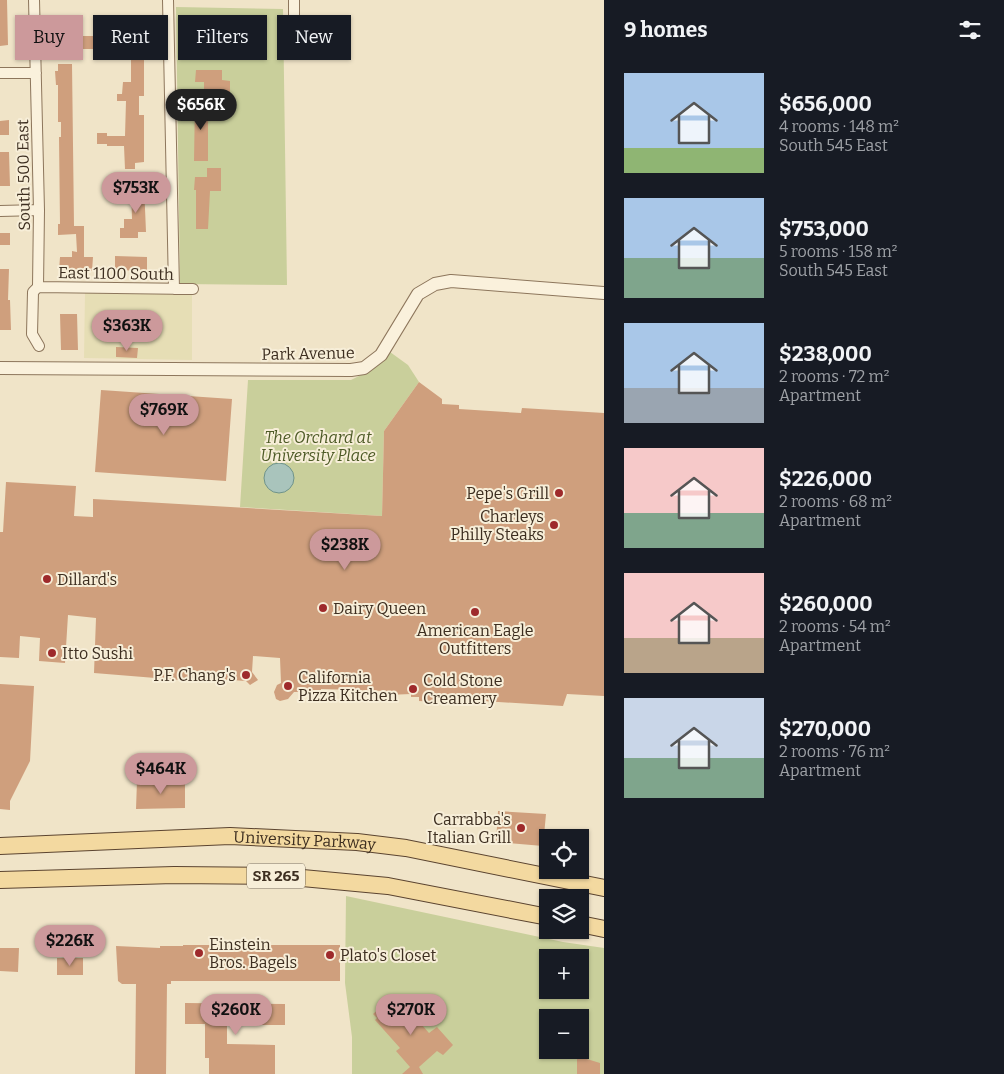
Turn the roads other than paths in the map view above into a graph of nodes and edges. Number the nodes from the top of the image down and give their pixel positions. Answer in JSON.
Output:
{"nodes":[{"id":1,"x":34,"y":0,"type":"edge"},
{"id":2,"x":168,"y":0,"type":"edge"},
{"id":3,"x":294,"y":0,"type":"edge"},
{"id":4,"x":294,"y":15,"type":"edge"},
{"id":5,"x":36,"y":72,"type":"junction"},
{"id":6,"x":0,"y":73,"type":"edge"},
{"id":7,"x":0,"y":210,"type":"edge"},
{"id":8,"x":39,"y":210,"type":"junction"},
{"id":9,"x":38,"y":287,"type":"junction"},
{"id":10,"x":174,"y":289,"type":"junction"},
{"id":11,"x":193,"y":290,"type":"dead end"},
{"id":12,"x":604,"y":293,"type":"edge"},
{"id":13,"x":39,"y":346,"type":"dead end"},
{"id":14,"x":0,"y":368,"type":"edge"},
{"id":15,"x":0,"y":846,"type":"edge"},
{"id":16,"x":0,"y":880,"type":"edge"},
{"id":17,"x":604,"y":888,"type":"edge"},
{"id":18,"x":539,"y":915,"type":"edge"},
{"id":19,"x":589,"y":926,"type":"edge"},
{"id":20,"x":604,"y":929,"type":"edge"}],
"edges":[{"from":1,"to":5,"type":"street","name":"South 500 East"},
{"from":2,"to":10,"type":"street"},
{"from":3,"to":4,"type":"street"},
{"from":5,"to":6,"type":"street"},
{"from":5,"to":8,"type":"street","name":"South 500 East"},
{"from":7,"to":8,"type":"street"},
{"from":8,"to":9,"type":"street","name":"South 500 East"},
{"from":9,"to":10,"type":"street","name":"East 1100 South"},
{"from":9,"to":13,"type":"street","name":"South 500 East"},
{"from":10,"to":11,"type":"street","name":"East 1100 South"},
{"from":12,"to":14,"type":"street","name":"Park Avenue"},
{"from":15,"to":17,"type":"main road","name":"University Parkway"},
{"from":16,"to":18,"type":"main road","number":"SR 265"},
{"from":19,"to":20,"type":"main road"}]}
